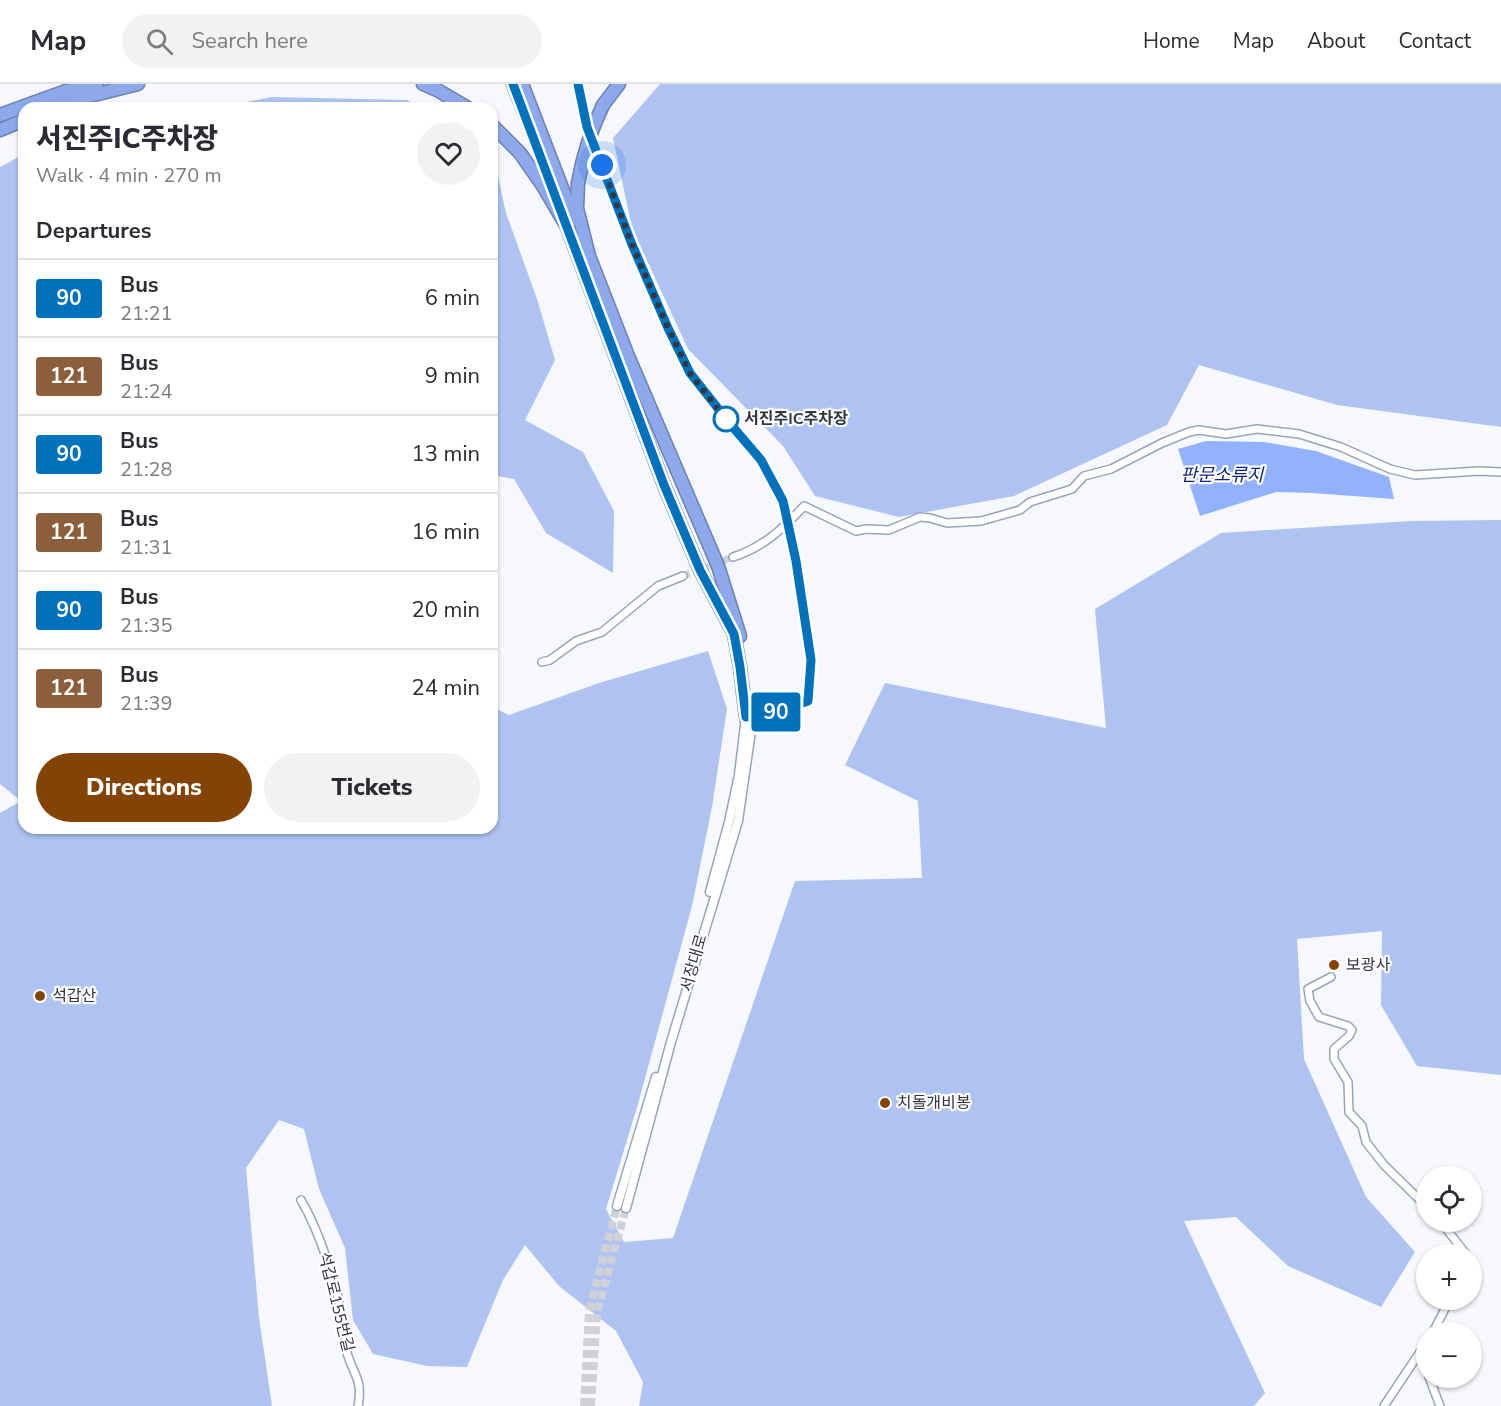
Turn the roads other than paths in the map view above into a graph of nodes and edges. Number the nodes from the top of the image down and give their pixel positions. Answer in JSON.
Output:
{"nodes":[{"id":1,"x":82,"y":84,"type":"edge"},
{"id":2,"x":97,"y":84,"type":"edge"},
{"id":3,"x":138,"y":84,"type":"edge"},
{"id":4,"x":423,"y":84,"type":"edge"},
{"id":5,"x":513,"y":84,"type":"edge"},
{"id":6,"x":522,"y":84,"type":"edge"},
{"id":7,"x":578,"y":84,"type":"edge"},
{"id":8,"x":619,"y":84,"type":"edge"},
{"id":9,"x":66,"y":92,"type":"junction"},
{"id":10,"x":36,"y":102,"type":"edge"},
{"id":11,"x":71,"y":102,"type":"edge"},
{"id":12,"x":458,"y":102,"type":"edge"},
{"id":13,"x":18,"y":108,"type":"edge"},
{"id":14,"x":0,"y":114,"type":"edge"},
{"id":15,"x":18,"y":122,"type":"edge"},
{"id":16,"x":0,"y":130,"type":"edge"},
{"id":17,"x":498,"y":131,"type":"edge"},
{"id":18,"x":567,"y":226,"type":"junction"},
{"id":19,"x":589,"y":256,"type":"junction"},
{"id":20,"x":1501,"y":472,"type":"edge"},
{"id":21,"x":788,"y":524,"type":"junction"},
{"id":22,"x":733,"y":557,"type":"tunnel mouth"},
{"id":23,"x":683,"y":576,"type":"tunnel mouth"},
{"id":24,"x":542,"y":662,"type":"dead end"},
{"id":25,"x":749,"y":717,"type":"junction"},
{"id":26,"x":1331,"y":977,"type":"dead end"},
{"id":27,"x":1416,"y":1196,"type":"edge"},
{"id":28,"x":301,"y":1200,"type":"dead end"},
{"id":29,"x":621,"y":1207,"type":"tunnel mouth"},
{"id":30,"x":1449,"y":1232,"type":"edge"},
{"id":31,"x":1458,"y":1244,"type":"edge"},
{"id":32,"x":1416,"y":1361,"type":"edge"},
{"id":33,"x":1434,"y":1388,"type":"edge"},
{"id":34,"x":358,"y":1406,"type":"edge"},
{"id":35,"x":1384,"y":1406,"type":"edge"},
{"id":36,"x":1440,"y":1406,"type":"edge"}],
"edges":[{"from":1,"to":9,"type":"highway"},
{"from":2,"to":9,"type":"highway"},
{"from":3,"to":11,"type":"highway"},
{"from":4,"to":12,"type":"highway"},
{"from":5,"to":18,"type":"highway"},
{"from":6,"to":19,"type":"highway"},
{"from":7,"to":21,"type":"street"},
{"from":8,"to":19,"type":"highway","bridge":true},
{"from":9,"to":10,"type":"highway"},
{"from":13,"to":14,"type":"highway"},
{"from":15,"to":16,"type":"highway"},
{"from":17,"to":18,"type":"highway"},
{"from":18,"to":25,"type":"highway"},
{"from":19,"to":25,"type":"highway"},
{"from":20,"to":21,"type":"street"},
{"from":21,"to":22,"type":"street"},
{"from":21,"to":25,"type":"street"},
{"from":23,"to":24,"type":"street"},
{"from":25,"to":29,"type":"street","name":"서장대로"},
{"from":26,"to":27,"type":"street"},
{"from":28,"to":34,"type":"street","name":"석갑로155번길"},
{"from":30,"to":31,"type":"street"},
{"from":32,"to":35,"type":"street"},
{"from":33,"to":36,"type":"street"}]}
